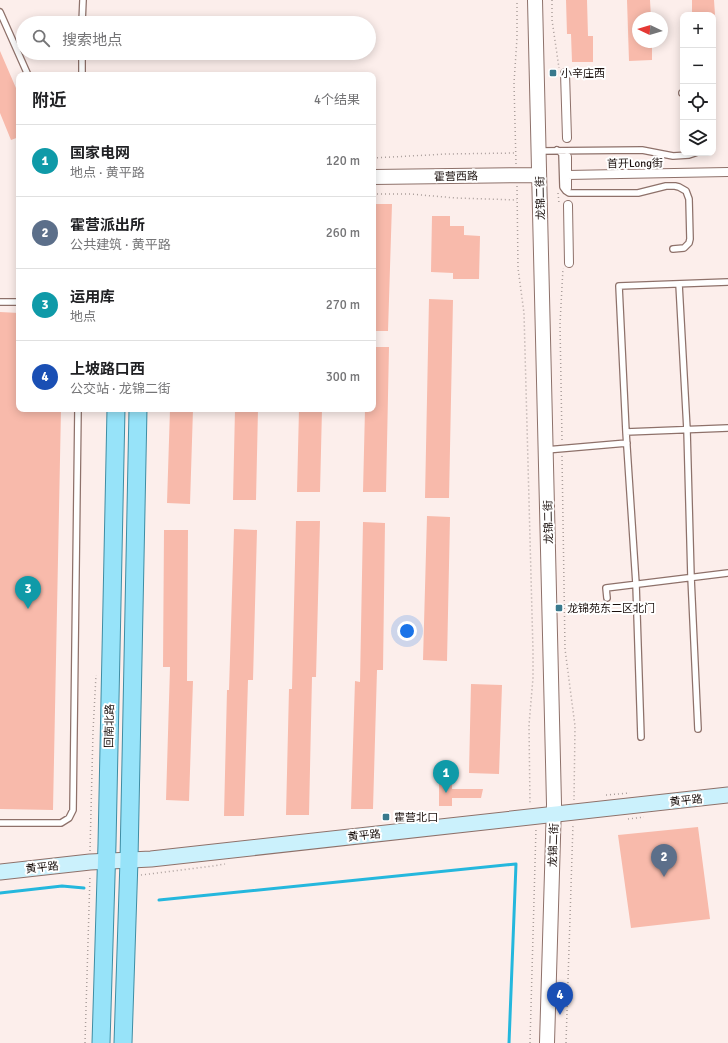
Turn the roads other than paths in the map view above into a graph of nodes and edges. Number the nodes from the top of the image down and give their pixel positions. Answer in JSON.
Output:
{"nodes":[{"id":1,"x":83,"y":0,"type":"edge"},
{"id":2,"x":536,"y":0,"type":"edge"},
{"id":3,"x":0,"y":12,"type":"edge"},
{"id":4,"x":82,"y":16,"type":"edge"},
{"id":5,"x":16,"y":48,"type":"edge"},
{"id":6,"x":21,"y":60,"type":"edge"},
{"id":7,"x":82,"y":60,"type":"edge"},
{"id":8,"x":562,"y":70,"type":"road end"},
{"id":9,"x":27,"y":72,"type":"edge"},
{"id":10,"x":82,"y":72,"type":"edge"},
{"id":11,"x":567,"y":138,"type":"dead end"},
{"id":12,"x":557,"y":150,"type":"junction"},
{"id":13,"x":539,"y":151,"type":"junction"},
{"id":14,"x":680,"y":156,"type":"edge"},
{"id":15,"x":567,"y":157,"type":"dead end"},
{"id":16,"x":728,"y":172,"type":"edge"},
{"id":17,"x":540,"y":175,"type":"junction"},
{"id":18,"x":567,"y":175,"type":"junction"},
{"id":19,"x":376,"y":177,"type":"edge"},
{"id":20,"x":568,"y":188,"type":"dead end"},
{"id":21,"x":565,"y":209,"type":"road end"},
{"id":22,"x":673,"y":249,"type":"dead end"},
{"id":23,"x":566,"y":265,"type":"road end"},
{"id":24,"x":728,"y":282,"type":"edge"},
{"id":25,"x":679,"y":284,"type":"junction"},
{"id":26,"x":0,"y":302,"type":"edge"},
{"id":27,"x":16,"y":302,"type":"edge"},
{"id":28,"x":78,"y":412,"type":"edge"},
{"id":29,"x":116,"y":412,"type":"edge"},
{"id":30,"x":138,"y":412,"type":"edge"},
{"id":31,"x":728,"y":428,"type":"edge"},
{"id":32,"x":687,"y":430,"type":"junction"},
{"id":33,"x":626,"y":432,"type":"junction"},
{"id":34,"x":627,"y":443,"type":"junction"},
{"id":35,"x":546,"y":450,"type":"junction"},
{"id":36,"x":728,"y":573,"type":"edge"},
{"id":37,"x":691,"y":577,"type":"junction"},
{"id":38,"x":636,"y":584,"type":"junction"},
{"id":39,"x":607,"y":598,"type":"dead end"},
{"id":40,"x":698,"y":729,"type":"dead end"},
{"id":41,"x":641,"y":737,"type":"dead end"},
{"id":42,"x":728,"y":795,"type":"edge"},
{"id":43,"x":554,"y":815,"type":"junction"},
{"id":44,"x":0,"y":823,"type":"edge"},
{"id":45,"x":129,"y":860,"type":"junction"},
{"id":46,"x":106,"y":861,"type":"junction"},
{"id":47,"x":0,"y":872,"type":"edge"},
{"id":48,"x":101,"y":1043,"type":"edge"},
{"id":49,"x":123,"y":1043,"type":"edge"},
{"id":50,"x":547,"y":1043,"type":"edge"}],
"edges":[{"from":1,"to":4,"type":"lane"},
{"from":2,"to":13,"type":"street","name":"龙锦二街"},
{"from":3,"to":5,"type":"lane"},
{"from":6,"to":9,"type":"lane"},
{"from":7,"to":10,"type":"lane"},
{"from":8,"to":11,"type":"street"},
{"from":12,"to":13,"type":"lane"},
{"from":12,"to":14,"type":"lane"},
{"from":12,"to":22,"type":"lane"},
{"from":13,"to":17,"type":"street","name":"龙锦二街"},
{"from":15,"to":18,"type":"street"},
{"from":16,"to":18,"type":"street","name":"首开Long街"},
{"from":17,"to":19,"type":"street","name":"霍营西路"},
{"from":17,"to":35,"type":"street","name":"龙锦二街"},
{"from":18,"to":20,"type":"street"},
{"from":21,"to":23,"type":"street"},
{"from":24,"to":25,"type":"lane"},
{"from":25,"to":32,"type":"lane"},
{"from":25,"to":33,"type":"lane"},
{"from":26,"to":27,"type":"lane"},
{"from":28,"to":44,"type":"lane"},
{"from":29,"to":46,"type":"main road","name":"回南北路"},
{"from":30,"to":45,"type":"main road","name":"回南北路"},
{"from":31,"to":32,"type":"lane"},
{"from":32,"to":33,"type":"lane"},
{"from":32,"to":37,"type":"lane"},
{"from":33,"to":34,"type":"lane"},
{"from":34,"to":35,"type":"lane"},
{"from":34,"to":38,"type":"lane"},
{"from":35,"to":43,"type":"street","name":"龙锦二街"},
{"from":36,"to":37,"type":"lane"},
{"from":37,"to":38,"type":"lane"},
{"from":37,"to":40,"type":"lane"},
{"from":38,"to":39,"type":"lane"},
{"from":38,"to":41,"type":"lane"},
{"from":42,"to":43,"type":"main road","name":"黄平路"},
{"from":43,"to":45,"type":"main road","name":"黄平路"},
{"from":43,"to":50,"type":"street","name":"龙锦二街"},
{"from":45,"to":46,"type":"main road","name":"黄平路"},
{"from":45,"to":49,"type":"main road","name":"回南北路"},
{"from":46,"to":47,"type":"main road","name":"黄平路"},
{"from":46,"to":48,"type":"main road","name":"回南北路"}]}
